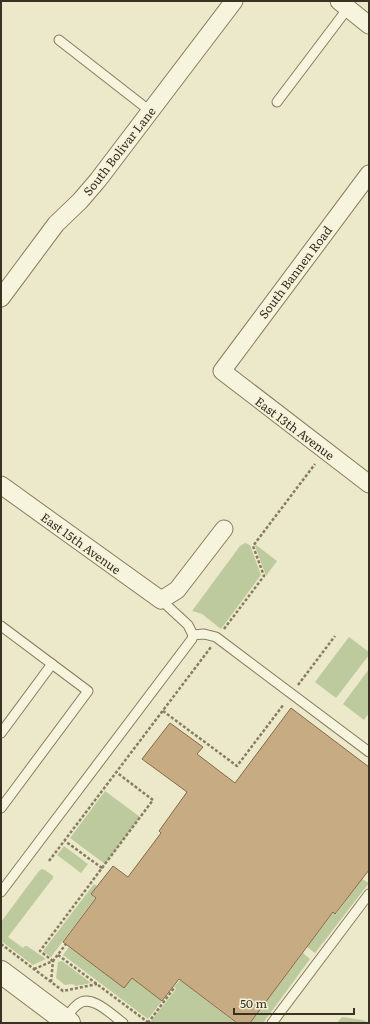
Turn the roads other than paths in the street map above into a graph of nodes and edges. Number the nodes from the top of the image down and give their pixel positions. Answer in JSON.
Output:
{"nodes":[{"id":1,"x":234,"y":1,"type":"edge"},
{"id":2,"x":343,"y":5,"type":"edge"},
{"id":3,"x":369,"y":25,"type":"edge"},
{"id":4,"x":59,"y":40,"type":"dead end"},
{"id":5,"x":277,"y":102,"type":"dead end"},
{"id":6,"x":150,"y":111,"type":"junction"},
{"id":7,"x":369,"y":174,"type":"edge"},
{"id":8,"x":1,"y":298,"type":"edge"},
{"id":9,"x":222,"y":371,"type":"joint"},
{"id":10,"x":369,"y":484,"type":"edge"},
{"id":11,"x":1,"y":485,"type":"edge"},
{"id":12,"x":224,"y":528,"type":"dead end"},
{"id":13,"x":161,"y":600,"type":"junction"},
{"id":14,"x":1,"y":626,"type":"edge"},
{"id":15,"x":193,"y":635,"type":"junction"},
{"id":16,"x":52,"y":664,"type":"junction"},
{"id":17,"x":1,"y":733,"type":"edge"},
{"id":18,"x":369,"y":752,"type":"edge"},
{"id":19,"x":1,"y":808,"type":"edge"},
{"id":20,"x":1,"y":892,"type":"edge"},
{"id":21,"x":369,"y":894,"type":"edge"},
{"id":22,"x":1,"y":972,"type":"edge"},
{"id":23,"x":67,"y":1021,"type":"edge"},
{"id":24,"x":123,"y":1023,"type":"edge"},
{"id":25,"x":272,"y":1023,"type":"edge"}],
"edges":[{"from":1,"to":6,"type":"street","name":"South Bolivar Lane"},
{"from":2,"to":3,"type":"street"},
{"from":2,"to":5,"type":"lane"},
{"from":4,"to":6,"type":"lane"},
{"from":6,"to":8,"type":"street","name":"South Bolivar Lane"},
{"from":7,"to":9,"type":"street","name":"South Bannen Road"},
{"from":9,"to":10,"type":"street","name":"East 13th Avenue"},
{"from":11,"to":13,"type":"street","name":"East 15th Avenue"},
{"from":12,"to":13,"type":"street"},
{"from":13,"to":15,"type":"lane"},
{"from":14,"to":16,"type":"lane"},
{"from":15,"to":18,"type":"lane"},
{"from":15,"to":20,"type":"lane"},
{"from":16,"to":17,"type":"lane"},
{"from":16,"to":19,"type":"lane"},
{"from":21,"to":25,"type":"lane"},
{"from":22,"to":23,"type":"street"},
{"from":23,"to":24,"type":"lane"}]}
